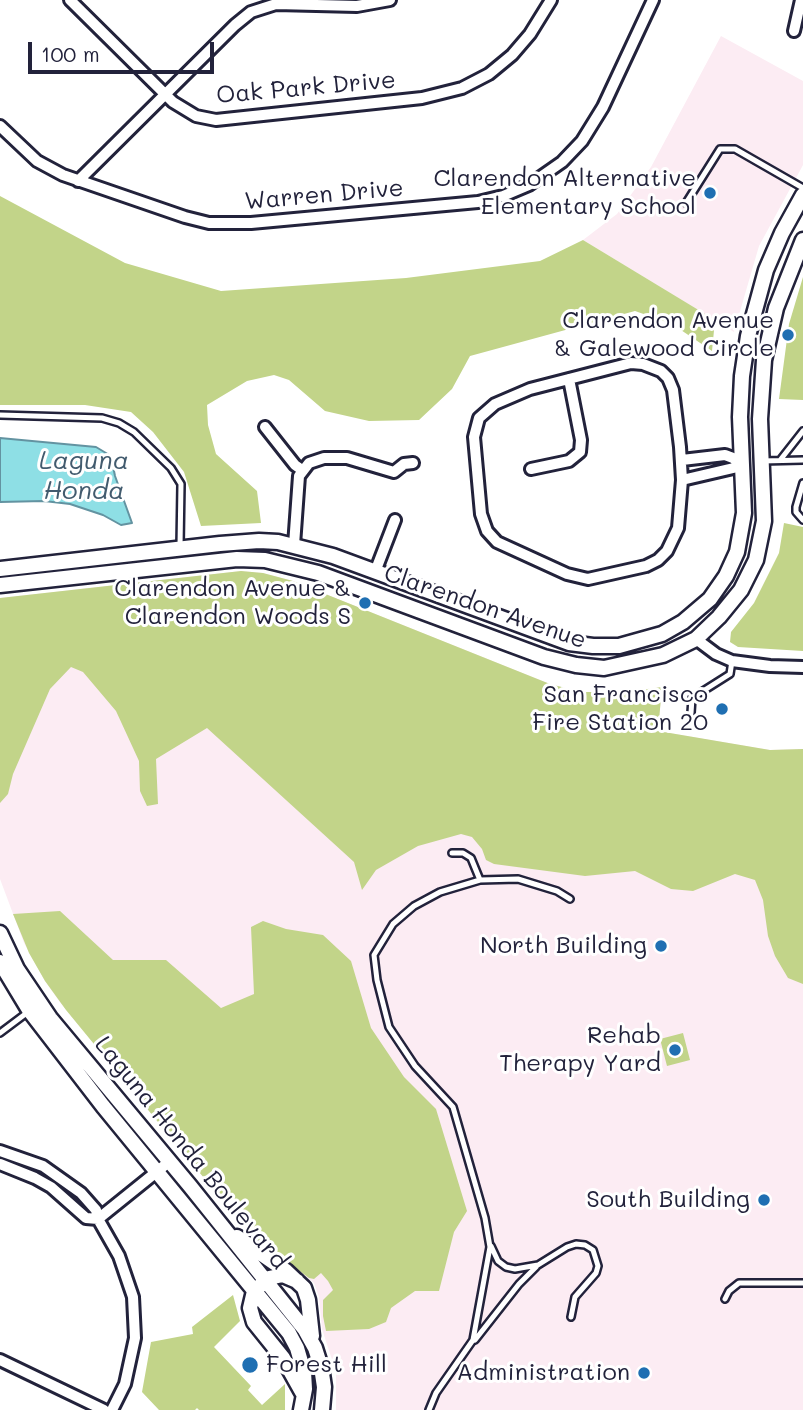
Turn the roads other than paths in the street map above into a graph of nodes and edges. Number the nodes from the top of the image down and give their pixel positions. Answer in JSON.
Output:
{"nodes":[{"id":1,"x":71,"y":0,"type":"edge"},
{"id":2,"x":390,"y":0,"type":"edge"},
{"id":3,"x":551,"y":0,"type":"edge"},
{"id":4,"x":653,"y":0,"type":"edge"},
{"id":5,"x":800,"y":0,"type":"edge"},
{"id":6,"x":794,"y":31,"type":"dead end"},
{"id":7,"x":166,"y":95,"type":"junction"},
{"id":8,"x":0,"y":126,"type":"edge"},
{"id":9,"x":78,"y":181,"type":"junction"},
{"id":10,"x":803,"y":188,"type":"edge"},
{"id":11,"x":803,"y":195,"type":"edge"},
{"id":12,"x":686,"y":203,"type":"dead end"},
{"id":13,"x":803,"y":240,"type":"edge"},
{"id":14,"x":569,"y":379,"type":"junction"},
{"id":15,"x":0,"y":415,"type":"edge"},
{"id":16,"x":265,"y":427,"type":"dead end"},
{"id":17,"x":803,"y":431,"type":"edge"},
{"id":18,"x":760,"y":433,"type":"junction"},
{"id":19,"x":682,"y":460,"type":"junction"},
{"id":20,"x":781,"y":460,"type":"junction"},
{"id":21,"x":803,"y":460,"type":"edge"},
{"id":22,"x":762,"y":461,"type":"junction"},
{"id":23,"x":414,"y":463,"type":"dead end"},
{"id":24,"x":742,"y":466,"type":"junction"},
{"id":25,"x":531,"y":468,"type":"dead end"},
{"id":26,"x":302,"y":470,"type":"junction"},
{"id":27,"x":682,"y":480,"type":"junction"},
{"id":28,"x":803,"y":483,"type":"edge"},
{"id":29,"x":764,"y":494,"type":"junction"},
{"id":30,"x":395,"y":520,"type":"dead end"},
{"id":31,"x":803,"y":520,"type":"edge"},
{"id":32,"x":294,"y":545,"type":"junction"},
{"id":33,"x":180,"y":549,"type":"junction"},
{"id":34,"x":0,"y":569,"type":"edge"},
{"id":35,"x":375,"y":572,"type":"junction"},
{"id":36,"x":343,"y":582,"type":"junction"},
{"id":37,"x":0,"y":584,"type":"edge"},
{"id":38,"x":394,"y":601,"type":"junction"},
{"id":39,"x":701,"y":607,"type":"junction"},
{"id":40,"x":651,"y":638,"type":"junction"},
{"id":41,"x":696,"y":639,"type":"junction"},
{"id":42,"x":733,"y":661,"type":"junction"},
{"id":43,"x":803,"y":667,"type":"edge"},
{"id":44,"x":691,"y":713,"type":"dead end"},
{"id":45,"x":452,"y":853,"type":"dead end"},
{"id":46,"x":480,"y":880,"type":"junction"},
{"id":47,"x":570,"y":899,"type":"dead end"},
{"id":48,"x":0,"y":933,"type":"edge"},
{"id":49,"x":0,"y":962,"type":"edge"},
{"id":50,"x":29,"y":1010,"type":"junction"},
{"id":51,"x":0,"y":1033,"type":"edge"},
{"id":52,"x":0,"y":1151,"type":"edge"},
{"id":53,"x":170,"y":1161,"type":"junction"},
{"id":54,"x":0,"y":1164,"type":"edge"},
{"id":55,"x":156,"y":1172,"type":"junction"},
{"id":56,"x":98,"y":1219,"type":"junction"},
{"id":57,"x":225,"y":1230,"type":"junction"},
{"id":58,"x":488,"y":1238,"type":"junction"},
{"id":59,"x":538,"y":1265,"type":"junction"},
{"id":60,"x":265,"y":1280,"type":"junction"},
{"id":61,"x":297,"y":1281,"type":"junction"},
{"id":62,"x":803,"y":1283,"type":"edge"},
{"id":63,"x":254,"y":1291,"type":"junction"},
{"id":64,"x":725,"y":1299,"type":"dead end"},
{"id":65,"x":571,"y":1317,"type":"dead end"},
{"id":66,"x":315,"y":1348,"type":"junction"},
{"id":67,"x":469,"y":1348,"type":"junction"},
{"id":68,"x":0,"y":1360,"type":"edge"},
{"id":69,"x":303,"y":1404,"type":"edge"},
{"id":70,"x":104,"y":1410,"type":"edge"},
{"id":71,"x":112,"y":1410,"type":"edge"},
{"id":72,"x":322,"y":1410,"type":"edge"},
{"id":73,"x":429,"y":1410,"type":"edge"}],
"edges":[{"from":1,"to":7,"type":"street","name":"Oak Park Drive"},
{"from":2,"to":7,"type":"street"},
{"from":3,"to":7,"type":"street","name":"Oak Park Drive"},
{"from":4,"to":9,"type":"street","name":"Warren Drive"},
{"from":5,"to":6,"type":"street"},
{"from":7,"to":9,"type":"street"},
{"from":8,"to":9,"type":"street","name":"Warren Drive"},
{"from":10,"to":12,"type":"lane"},
{"from":11,"to":24,"type":"main road","name":"Clarendon Avenue"},
{"from":13,"to":18,"type":"main road","name":"Clarendon Avenue"},
{"from":14,"to":19,"type":"street"},
{"from":14,"to":25,"type":"street"},
{"from":14,"to":27,"type":"street"},
{"from":15,"to":33,"type":"lane"},
{"from":16,"to":26,"type":"street"},
{"from":17,"to":20,"type":"lane"},
{"from":18,"to":22,"type":"main road","name":"Clarendon Avenue"},
{"from":18,"to":24,"type":"main road"},
{"from":19,"to":24,"type":"street"},
{"from":19,"to":27,"type":"street"},
{"from":20,"to":21,"type":"lane"},
{"from":20,"to":22,"type":"lane"},
{"from":22,"to":29,"type":"main road","name":"Clarendon Avenue"},
{"from":23,"to":26,"type":"street"},
{"from":24,"to":27,"type":"street"},
{"from":24,"to":29,"type":"main road"},
{"from":24,"to":39,"type":"main road","name":"Clarendon Avenue"},
{"from":26,"to":32,"type":"street"},
{"from":28,"to":31,"type":"lane"},
{"from":29,"to":41,"type":"main road","name":"Clarendon Avenue"},
{"from":30,"to":35,"type":"street","name":"Clarendon Avenue"},
{"from":32,"to":33,"type":"main road","name":"Clarendon Avenue"},
{"from":32,"to":35,"type":"main road","name":"Clarendon Avenue"},
{"from":33,"to":34,"type":"main road","name":"Clarendon Avenue"},
{"from":35,"to":36,"type":"main road"},
{"from":35,"to":38,"type":"main road"},
{"from":35,"to":40,"type":"main road","name":"Clarendon Avenue"},
{"from":36,"to":37,"type":"main road","name":"Clarendon Avenue"},
{"from":36,"to":38,"type":"main road","name":"Clarendon Avenue"},
{"from":38,"to":41,"type":"main road","name":"Clarendon Avenue"},
{"from":39,"to":40,"type":"main road","name":"Clarendon Avenue"},
{"from":39,"to":41,"type":"main road"},
{"from":40,"to":41,"type":"main road"},
{"from":41,"to":42,"type":"street"},
{"from":42,"to":43,"type":"street"},
{"from":42,"to":44,"type":"lane"},
{"from":45,"to":46,"type":"lane"},
{"from":46,"to":47,"type":"lane"},
{"from":46,"to":58,"type":"lane"},
{"from":48,"to":53,"type":"main road","name":"Laguna Honda Boulevard"},
{"from":49,"to":50,"type":"main road","name":"Laguna Honda Boulevard"},
{"from":50,"to":51,"type":"lane"},
{"from":50,"to":55,"type":"main road","name":"Laguna Honda Boulevard"},
{"from":52,"to":56,"type":"street"},
{"from":53,"to":55,"type":"street"},
{"from":53,"to":57,"type":"main road","name":"Laguna Honda Boulevard"},
{"from":54,"to":56,"type":"street"},
{"from":55,"to":56,"type":"street"},
{"from":55,"to":63,"type":"main road","name":"Laguna Honda Boulevard"},
{"from":56,"to":71,"type":"street"},
{"from":57,"to":60,"type":"main road","name":"Laguna Honda Boulevard"},
{"from":57,"to":61,"type":"main road"},
{"from":58,"to":59,"type":"lane"},
{"from":58,"to":67,"type":"lane"},
{"from":59,"to":65,"type":"lane"},
{"from":59,"to":67,"type":"lane"},
{"from":60,"to":61,"type":"main road"},
{"from":60,"to":63,"type":"main road"},
{"from":60,"to":66,"type":"main road","name":"Laguna Honda Boulevard"},
{"from":61,"to":66,"type":"main road"},
{"from":62,"to":64,"type":"lane"},
{"from":63,"to":69,"type":"main road"},
{"from":63,"to":69,"type":"main road","name":"Laguna Honda Boulevard"},
{"from":66,"to":72,"type":"main road","name":"Laguna Honda Boulevard"},
{"from":67,"to":73,"type":"lane"},
{"from":68,"to":70,"type":"street"}]}
